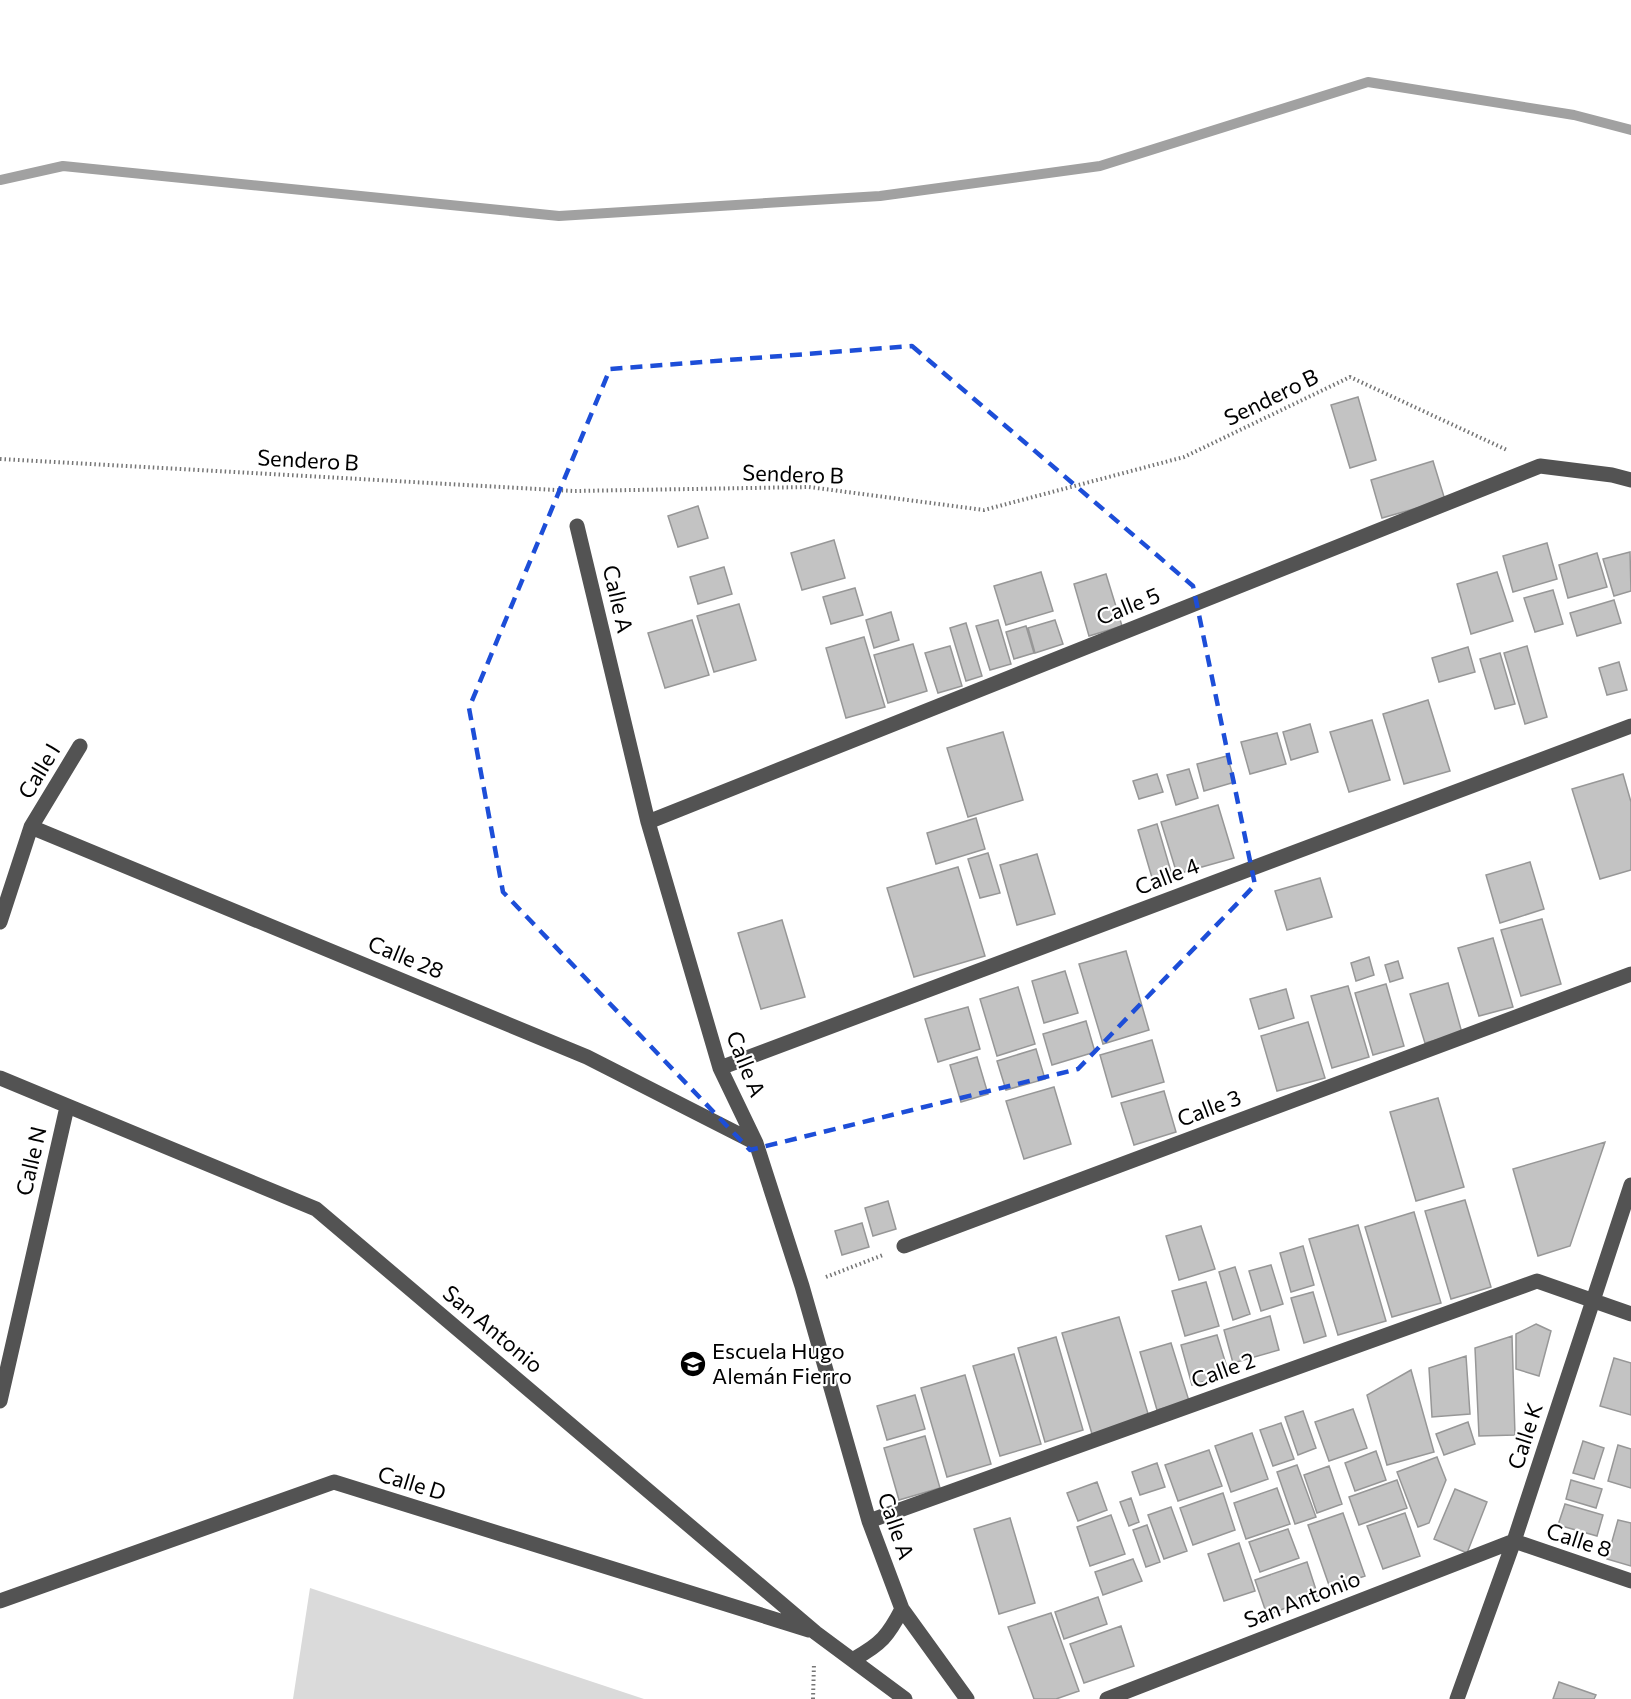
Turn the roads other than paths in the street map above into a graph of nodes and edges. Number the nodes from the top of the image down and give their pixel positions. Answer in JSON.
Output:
{"nodes":[{"id":1,"x":1631,"y":480,"type":"edge"},
{"id":2,"x":577,"y":526,"type":"dead end"},
{"id":3,"x":1631,"y":726,"type":"edge"},
{"id":4,"x":80,"y":746,"type":"dead end"},
{"id":5,"x":648,"y":822,"type":"junction"},
{"id":6,"x":31,"y":827,"type":"junction"},
{"id":7,"x":0,"y":922,"type":"edge"},
{"id":8,"x":1631,"y":974,"type":"edge"},
{"id":9,"x":720,"y":1068,"type":"junction"},
{"id":10,"x":0,"y":1078,"type":"edge"},
{"id":11,"x":67,"y":1107,"type":"junction"},
{"id":12,"x":756,"y":1143,"type":"junction"},
{"id":13,"x":1631,"y":1185,"type":"edge"},
{"id":14,"x":904,"y":1246,"type":"road end"},
{"id":15,"x":1592,"y":1301,"type":"junction"},
{"id":16,"x":1631,"y":1314,"type":"edge"},
{"id":17,"x":0,"y":1401,"type":"edge"},
{"id":18,"x":869,"y":1521,"type":"junction"},
{"id":19,"x":1514,"y":1541,"type":"junction"},
{"id":20,"x":1631,"y":1581,"type":"edge"},
{"id":21,"x":0,"y":1601,"type":"edge"},
{"id":22,"x":902,"y":1609,"type":"junction"},
{"id":23,"x":816,"y":1632,"type":"junction"},
{"id":24,"x":854,"y":1659,"type":"junction"},
{"id":25,"x":905,"y":1699,"type":"edge"},
{"id":26,"x":967,"y":1699,"type":"edge"},
{"id":27,"x":1107,"y":1699,"type":"edge"},
{"id":28,"x":1457,"y":1699,"type":"edge"}],
"edges":[{"from":1,"to":5,"type":"street","name":"Calle 5"},
{"from":2,"to":5,"type":"street","name":"Calle A"},
{"from":3,"to":9,"type":"street","name":"Calle 4"},
{"from":4,"to":6,"type":"street","name":"Calle I"},
{"from":5,"to":9,"type":"street","name":"Calle A"},
{"from":6,"to":7,"type":"street","name":"Calle I"},
{"from":6,"to":12,"type":"street","name":"Calle 28"},
{"from":8,"to":14,"type":"street","name":"Calle 3"},
{"from":9,"to":12,"type":"street","name":"Calle A"},
{"from":10,"to":11,"type":"street","name":"San Antonio"},
{"from":11,"to":17,"type":"street","name":"Calle N"},
{"from":11,"to":23,"type":"street","name":"San Antonio"},
{"from":12,"to":18,"type":"street","name":"Calle A"},
{"from":13,"to":15,"type":"street","name":"Calle K"},
{"from":15,"to":16,"type":"street","name":"Calle 2"},
{"from":15,"to":18,"type":"street","name":"Calle 2"},
{"from":15,"to":19,"type":"street","name":"Calle K"},
{"from":18,"to":22,"type":"street","name":"Calle A"},
{"from":19,"to":20,"type":"street","name":"Calle 8"},
{"from":19,"to":27,"type":"street","name":"San Antonio"},
{"from":19,"to":28,"type":"street","name":"Calle K"},
{"from":21,"to":23,"type":"street","name":"Calle D"},
{"from":22,"to":24,"type":"street"},
{"from":22,"to":26,"type":"street","name":"Calle A"},
{"from":23,"to":24,"type":"street","name":"San Antonio"},
{"from":24,"to":25,"type":"street","name":"San Antonio"}]}
